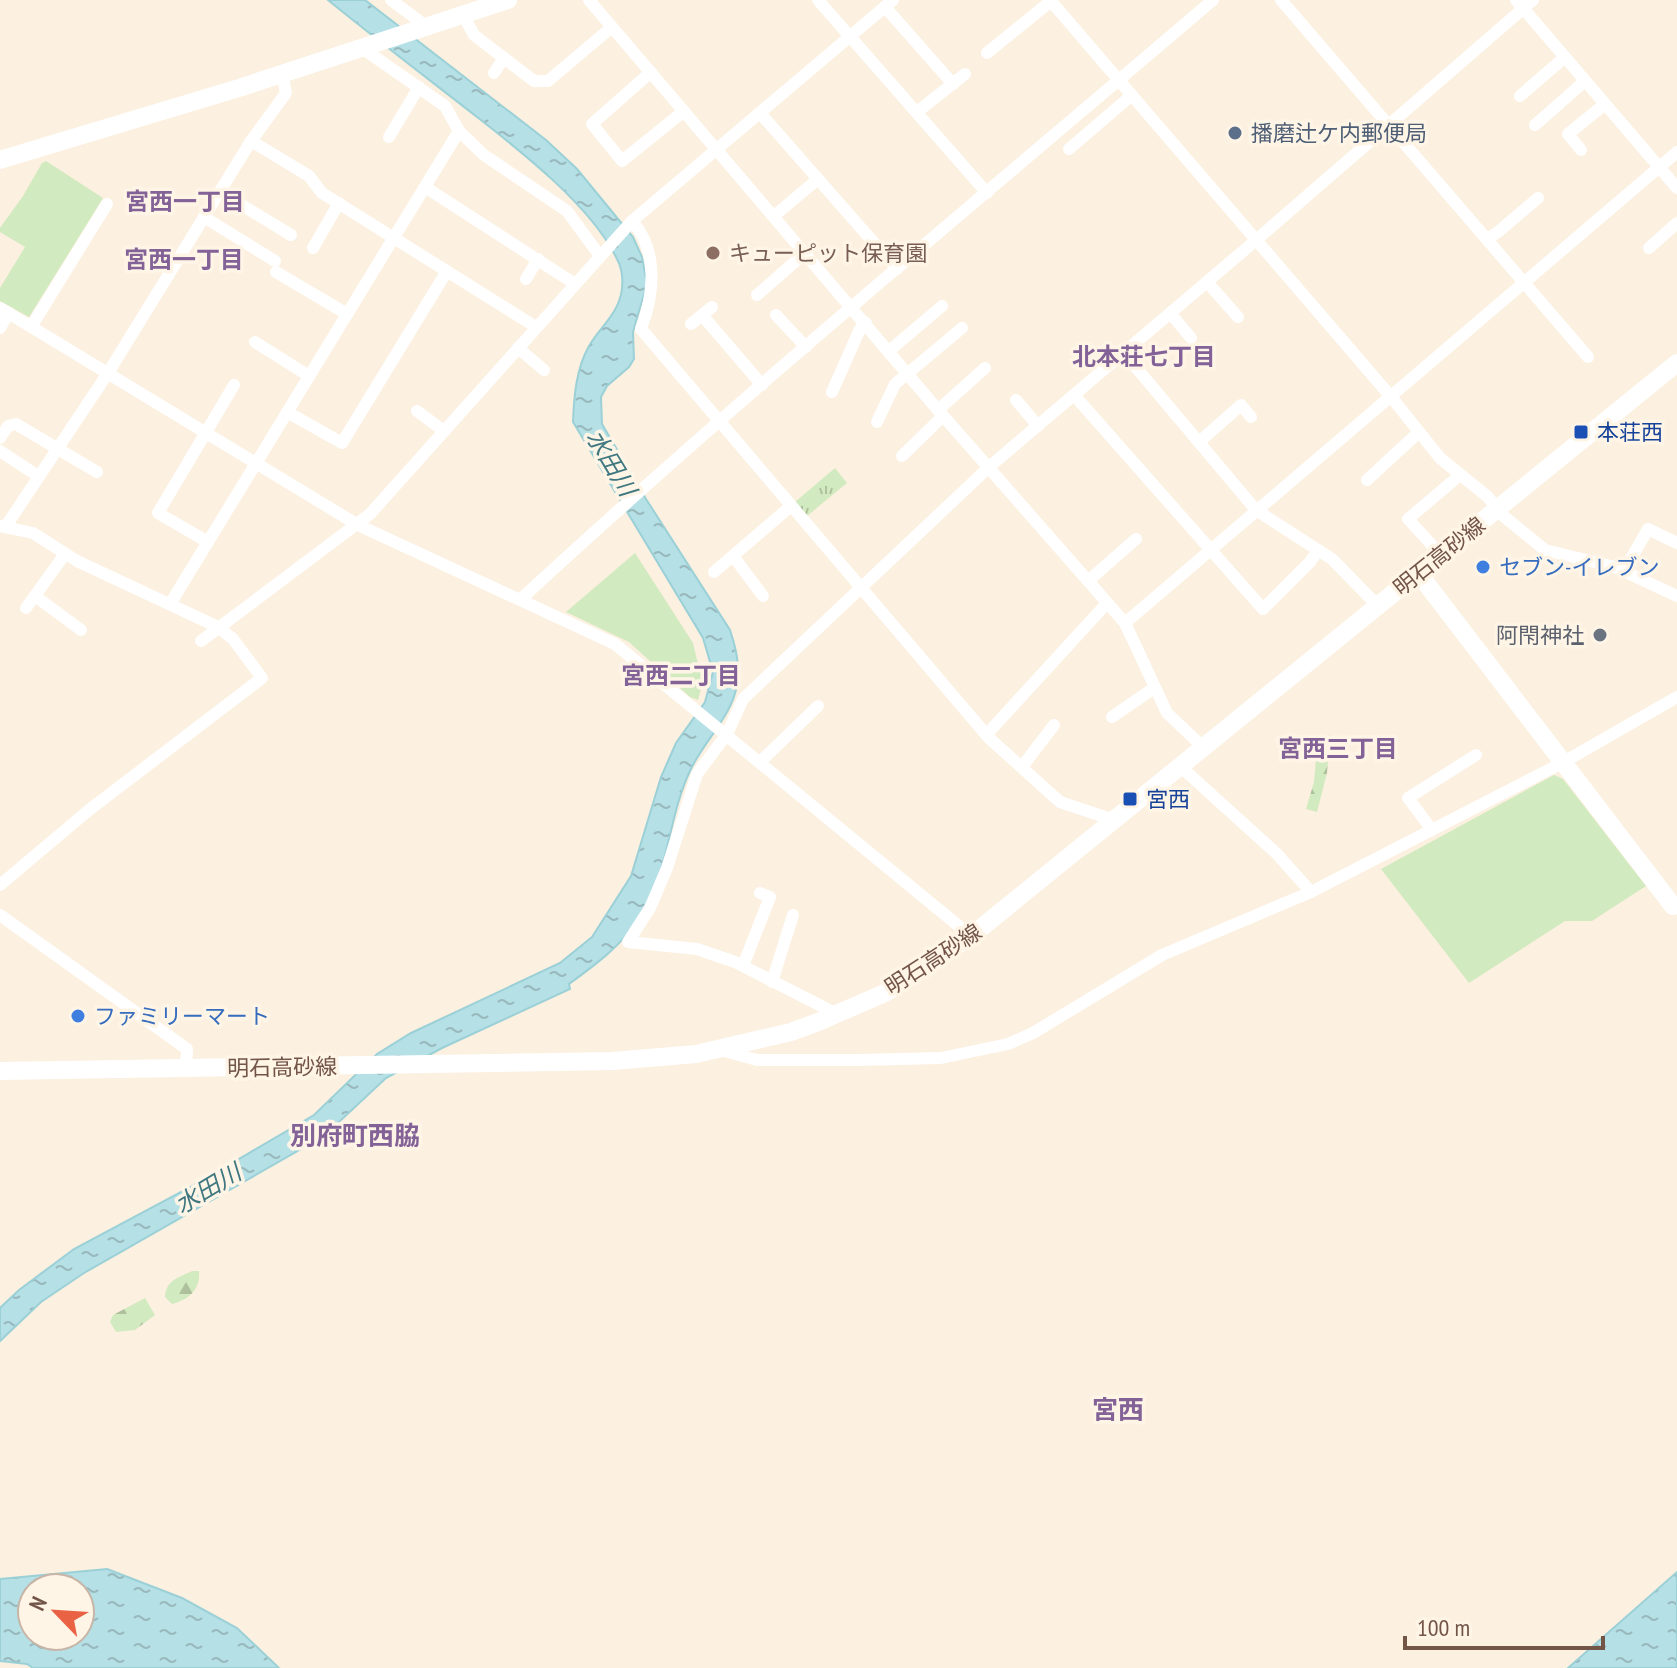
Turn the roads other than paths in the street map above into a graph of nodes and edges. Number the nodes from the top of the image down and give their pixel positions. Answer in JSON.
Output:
{"nodes":[{"id":1,"x":391,"y":0,"type":"edge"},
{"id":2,"x":508,"y":0,"type":"edge"},
{"id":3,"x":589,"y":0,"type":"edge"},
{"id":4,"x":818,"y":0,"type":"edge"},
{"id":5,"x":1050,"y":0,"type":"edge"},
{"id":6,"x":1213,"y":0,"type":"edge"},
{"id":7,"x":1281,"y":0,"type":"edge"},
{"id":8,"x":486,"y":3,"type":"edge"},
{"id":9,"x":1524,"y":3,"type":"edge"},
{"id":10,"x":889,"y":4,"type":"edge"},
{"id":11,"x":463,"y":15,"type":"junction"},
{"id":12,"x":426,"y":26,"type":"junction"},
{"id":13,"x":612,"y":27,"type":"junction"},
{"id":14,"x":851,"y":37,"type":"junction"},
{"id":15,"x":362,"y":48,"type":"junction"},
{"id":16,"x":987,"y":53,"type":"dead end"},
{"id":17,"x":1565,"y":57,"type":"junction"},
{"id":18,"x":504,"y":58,"type":"junction"},
{"id":19,"x":651,"y":72,"type":"junction"},
{"id":20,"x":282,"y":73,"type":"junction"},
{"id":21,"x":494,"y":73,"type":"dead end"},
{"id":22,"x":965,"y":74,"type":"dead end"},
{"id":23,"x":1119,"y":80,"type":"junction"},
{"id":24,"x":1585,"y":81,"type":"junction"},
{"id":25,"x":953,"y":84,"type":"junction"},
{"id":26,"x":419,"y":87,"type":"junction"},
{"id":27,"x":1132,"y":95,"type":"junction"},
{"id":28,"x":1520,"y":96,"type":"dead end"},
{"id":29,"x":1605,"y":104,"type":"junction"},
{"id":30,"x":684,"y":111,"type":"junction"},
{"id":31,"x":917,"y":112,"type":"junction"},
{"id":32,"x":760,"y":113,"type":"junction"},
{"id":33,"x":1389,"y":125,"type":"junction"},
{"id":34,"x":1535,"y":125,"type":"dead end"},
{"id":35,"x":459,"y":131,"type":"junction"},
{"id":36,"x":389,"y":137,"type":"dead end"},
{"id":37,"x":251,"y":141,"type":"junction"},
{"id":38,"x":1069,"y":149,"type":"dead end"},
{"id":39,"x":716,"y":150,"type":"junction"},
{"id":40,"x":1581,"y":150,"type":"dead end"},
{"id":41,"x":1677,"y":152,"type":"edge"},
{"id":42,"x":0,"y":160,"type":"edge"},
{"id":43,"x":1659,"y":167,"type":"junction"},
{"id":44,"x":818,"y":179,"type":"junction"},
{"id":45,"x":425,"y":187,"type":"junction"},
{"id":46,"x":1677,"y":188,"type":"edge"},
{"id":47,"x":220,"y":192,"type":"junction"},
{"id":48,"x":987,"y":193,"type":"junction"},
{"id":49,"x":1538,"y":198,"type":"dead end"},
{"id":50,"x":339,"y":203,"type":"junction"},
{"id":51,"x":107,"y":204,"type":"dead end"},
{"id":52,"x":774,"y":216,"type":"junction"},
{"id":53,"x":204,"y":217,"type":"junction"},
{"id":54,"x":632,"y":221,"type":"junction"},
{"id":55,"x":1677,"y":223,"type":"edge"},
{"id":56,"x":291,"y":235,"type":"dead end"},
{"id":57,"x":394,"y":237,"type":"junction"},
{"id":58,"x":1487,"y":239,"type":"junction"},
{"id":59,"x":1255,"y":241,"type":"junction"},
{"id":60,"x":313,"y":248,"type":"dead end"},
{"id":61,"x":1649,"y":248,"type":"dead end"},
{"id":62,"x":805,"y":253,"type":"junction"},
{"id":63,"x":600,"y":256,"type":"junction"},
{"id":64,"x":538,"y":259,"type":"junction"},
{"id":65,"x":897,"y":269,"type":"junction"},
{"id":66,"x":447,"y":271,"type":"junction"},
{"id":67,"x":526,"y":279,"type":"dead end"},
{"id":68,"x":1207,"y":282,"type":"junction"},
{"id":69,"x":1524,"y":283,"type":"junction"},
{"id":70,"x":575,"y":284,"type":"junction"},
{"id":71,"x":757,"y":295,"type":"dead end"},
{"id":72,"x":942,"y":306,"type":"dead end"},
{"id":73,"x":852,"y":307,"type":"junction"},
{"id":74,"x":4,"y":311,"type":"edge"},
{"id":75,"x":1170,"y":313,"type":"junction"},
{"id":76,"x":347,"y":314,"type":"junction"},
{"id":77,"x":702,"y":315,"type":"dead end"},
{"id":78,"x":776,"y":315,"type":"dead end"},
{"id":79,"x":1238,"y":317,"type":"dead end"},
{"id":80,"x":866,"y":323,"type":"junction"},
{"id":81,"x":31,"y":327,"type":"junction"},
{"id":82,"x":536,"y":327,"type":"junction"},
{"id":83,"x":0,"y":328,"type":"edge"},
{"id":84,"x":962,"y":328,"type":"dead end"},
{"id":85,"x":1191,"y":338,"type":"dead end"},
{"id":86,"x":255,"y":342,"type":"dead end"},
{"id":87,"x":806,"y":347,"type":"junction"},
{"id":88,"x":518,"y":348,"type":"junction"},
{"id":89,"x":889,"y":351,"type":"junction"},
{"id":90,"x":1123,"y":352,"type":"junction"},
{"id":91,"x":1588,"y":357,"type":"dead end"},
{"id":92,"x":985,"y":368,"type":"dead end"},
{"id":93,"x":544,"y":370,"type":"dead end"},
{"id":94,"x":1674,"y":372,"type":"edge"},
{"id":95,"x":108,"y":373,"type":"junction"},
{"id":96,"x":908,"y":374,"type":"junction"},
{"id":97,"x":309,"y":376,"type":"junction"},
{"id":98,"x":234,"y":385,"type":"dead end"},
{"id":99,"x":762,"y":385,"type":"junction"},
{"id":100,"x":832,"y":392,"type":"dead end"},
{"id":101,"x":1074,"y":395,"type":"junction"},
{"id":102,"x":1392,"y":398,"type":"junction"},
{"id":103,"x":1016,"y":400,"type":"dead end"},
{"id":104,"x":417,"y":411,"type":"dead end"},
{"id":105,"x":287,"y":412,"type":"junction"},
{"id":106,"x":941,"y":413,"type":"junction"},
{"id":107,"x":1251,"y":417,"type":"dead end"},
{"id":108,"x":720,"y":422,"type":"junction"},
{"id":109,"x":877,"y":422,"type":"dead end"},
{"id":110,"x":1038,"y":426,"type":"junction"},
{"id":111,"x":444,"y":431,"type":"junction"},
{"id":112,"x":1419,"y":432,"type":"junction"},
{"id":113,"x":206,"y":433,"type":"junction"},
{"id":114,"x":0,"y":438,"type":"edge"},
{"id":115,"x":1199,"y":442,"type":"junction"},
{"id":116,"x":57,"y":449,"type":"junction"},
{"id":117,"x":0,"y":451,"type":"edge"},
{"id":118,"x":902,"y":456,"type":"dead end"},
{"id":119,"x":256,"y":463,"type":"junction"},
{"id":120,"x":988,"y":468,"type":"junction"},
{"id":121,"x":97,"y":472,"type":"dead end"},
{"id":122,"x":1460,"y":475,"type":"junction"},
{"id":123,"x":38,"y":476,"type":"junction"},
{"id":124,"x":1367,"y":480,"type":"dead end"},
{"id":125,"x":791,"y":506,"type":"junction"},
{"id":126,"x":1497,"y":508,"type":"junction"},
{"id":127,"x":1256,"y":510,"type":"junction"},
{"id":128,"x":358,"y":525,"type":"junction"},
{"id":129,"x":3,"y":526,"type":"edge"},
{"id":130,"x":1136,"y":539,"type":"dead end"},
{"id":131,"x":208,"y":542,"type":"junction"},
{"id":132,"x":1677,"y":543,"type":"edge"},
{"id":133,"x":1210,"y":550,"type":"junction"},
{"id":134,"x":1318,"y":550,"type":"junction"},
{"id":135,"x":65,"y":554,"type":"junction"},
{"id":136,"x":1441,"y":555,"type":"junction"},
{"id":137,"x":733,"y":556,"type":"junction"},
{"id":138,"x":1624,"y":571,"type":"junction"},
{"id":139,"x":714,"y":572,"type":"dead end"},
{"id":140,"x":1419,"y":574,"type":"junction"},
{"id":141,"x":1088,"y":581,"type":"junction"},
{"id":142,"x":860,"y":588,"type":"junction"},
{"id":143,"x":35,"y":596,"type":"junction"},
{"id":144,"x":763,"y":596,"type":"dead end"},
{"id":145,"x":1677,"y":596,"type":"edge"},
{"id":146,"x":521,"y":599,"type":"junction"},
{"id":147,"x":1107,"y":603,"type":"junction"},
{"id":148,"x":170,"y":604,"type":"junction"},
{"id":149,"x":1378,"y":606,"type":"junction"},
{"id":150,"x":26,"y":608,"type":"dead end"},
{"id":151,"x":76,"y":609,"type":"dead end"},
{"id":152,"x":67,"y":620,"type":"junction"},
{"id":153,"x":1125,"y":623,"type":"junction"},
{"id":154,"x":218,"y":627,"type":"junction"},
{"id":155,"x":81,"y":630,"type":"dead end"},
{"id":156,"x":201,"y":641,"type":"dead end"},
{"id":157,"x":1154,"y":688,"type":"junction"},
{"id":158,"x":1677,"y":697,"type":"edge"},
{"id":159,"x":818,"y":706,"type":"dead end"},
{"id":160,"x":1112,"y":717,"type":"dead end"},
{"id":161,"x":1054,"y":725,"type":"dead end"},
{"id":162,"x":727,"y":734,"type":"junction"},
{"id":163,"x":987,"y":734,"type":"junction"},
{"id":164,"x":1204,"y":748,"type":"junction"},
{"id":165,"x":1476,"y":755,"type":"dead end"},
{"id":166,"x":760,"y":762,"type":"junction"},
{"id":167,"x":1562,"y":763,"type":"junction"},
{"id":168,"x":1022,"y":767,"type":"junction"},
{"id":169,"x":1181,"y":767,"type":"junction"},
{"id":170,"x":1114,"y":820,"type":"junction"},
{"id":171,"x":1432,"y":830,"type":"junction"},
{"id":172,"x":0,"y":885,"type":"edge"},
{"id":173,"x":1311,"y":892,"type":"junction"},
{"id":174,"x":760,"y":893,"type":"dead end"},
{"id":175,"x":1675,"y":908,"type":"edge"},
{"id":176,"x":0,"y":915,"type":"edge"},
{"id":177,"x":793,"y":915,"type":"dead end"},
{"id":178,"x":971,"y":936,"type":"junction"},
{"id":179,"x":743,"y":966,"type":"junction"},
{"id":180,"x":772,"y":982,"type":"junction"},
{"id":181,"x":837,"y":1014,"type":"junction"},
{"id":182,"x":721,"y":1050,"type":"junction"},
{"id":183,"x":186,"y":1068,"type":"junction"},
{"id":184,"x":0,"y":1071,"type":"edge"}],
"edges":[{"from":1,"to":12,"type":"street"},
{"from":2,"to":8,"type":"main road"},
{"from":3,"to":13,"type":"street"},
{"from":4,"to":14,"type":"street"},
{"from":5,"to":16,"type":"street"},
{"from":5,"to":23,"type":"street"},
{"from":6,"to":23,"type":"street"},
{"from":7,"to":33,"type":"street"},
{"from":8,"to":11,"type":"main road"},
{"from":9,"to":17,"type":"street"},
{"from":9,"to":33,"type":"street"},
{"from":10,"to":14,"type":"street"},
{"from":10,"to":25,"type":"street"},
{"from":11,"to":12,"type":"main road"},
{"from":11,"to":18,"type":"street"},
{"from":12,"to":15,"type":"main road"},
{"from":13,"to":18,"type":"street"},
{"from":13,"to":19,"type":"street"},
{"from":14,"to":31,"type":"street"},
{"from":14,"to":32,"type":"street"},
{"from":15,"to":20,"type":"main road"},
{"from":15,"to":26,"type":"street"},
{"from":17,"to":24,"type":"street"},
{"from":17,"to":28,"type":"street"},
{"from":18,"to":21,"type":"street"},
{"from":19,"to":30,"type":"street"},
{"from":19,"to":30,"type":"street"},
{"from":20,"to":37,"type":"street"},
{"from":20,"to":42,"type":"main road"},
{"from":22,"to":25,"type":"street"},
{"from":23,"to":27,"type":"street"},
{"from":23,"to":48,"type":"street"},
{"from":24,"to":29,"type":"street"},
{"from":24,"to":34,"type":"street"},
{"from":25,"to":31,"type":"street"},
{"from":26,"to":35,"type":"street"},
{"from":26,"to":36,"type":"street"},
{"from":27,"to":38,"type":"street"},
{"from":27,"to":59,"type":"street"},
{"from":29,"to":40,"type":"street"},
{"from":29,"to":43,"type":"street"},
{"from":30,"to":39,"type":"street"},
{"from":31,"to":48,"type":"street"},
{"from":32,"to":39,"type":"street"},
{"from":32,"to":44,"type":"street"},
{"from":33,"to":58,"type":"street"},
{"from":33,"to":59,"type":"street"},
{"from":35,"to":45,"type":"street"},
{"from":35,"to":63,"type":"street"},
{"from":37,"to":47,"type":"street"},
{"from":37,"to":50,"type":"street"},
{"from":39,"to":52,"type":"street"},
{"from":39,"to":54,"type":"street"},
{"from":41,"to":43,"type":"street"},
{"from":43,"to":46,"type":"street"},
{"from":43,"to":69,"type":"street"},
{"from":44,"to":52,"type":"street"},
{"from":44,"to":65,"type":"street"},
{"from":45,"to":57,"type":"street"},
{"from":45,"to":64,"type":"street"},
{"from":47,"to":53,"type":"street"},
{"from":47,"to":56,"type":"street"},
{"from":48,"to":65,"type":"street"},
{"from":49,"to":58,"type":"street"},
{"from":50,"to":57,"type":"street"},
{"from":50,"to":60,"type":"street"},
{"from":51,"to":81,"type":"street"},
{"from":52,"to":62,"type":"street"},
{"from":53,"to":76,"type":"street"},
{"from":53,"to":95,"type":"street"},
{"from":54,"to":63,"type":"street"},
{"from":54,"to":108,"type":"street"},
{"from":55,"to":61,"type":"street"},
{"from":57,"to":66,"type":"street"},
{"from":57,"to":76,"type":"street"},
{"from":58,"to":69,"type":"street"},
{"from":59,"to":68,"type":"street"},
{"from":59,"to":102,"type":"street"},
{"from":62,"to":71,"type":"street"},
{"from":62,"to":73,"type":"street"},
{"from":63,"to":70,"type":"street"},
{"from":64,"to":67,"type":"street"},
{"from":64,"to":70,"type":"street"},
{"from":65,"to":73,"type":"street"},
{"from":66,"to":82,"type":"street"},
{"from":66,"to":105,"type":"street"},
{"from":68,"to":75,"type":"street"},
{"from":68,"to":79,"type":"street"},
{"from":69,"to":91,"type":"street"},
{"from":69,"to":102,"type":"street"},
{"from":70,"to":82,"type":"street"},
{"from":72,"to":89,"type":"street"},
{"from":73,"to":80,"type":"street"},
{"from":73,"to":87,"type":"street"},
{"from":74,"to":81,"type":"street"},
{"from":74,"to":83,"type":"street"},
{"from":75,"to":85,"type":"street"},
{"from":75,"to":90,"type":"street"},
{"from":76,"to":97,"type":"street"},
{"from":77,"to":99,"type":"street"},
{"from":78,"to":87,"type":"street"},
{"from":80,"to":89,"type":"street"},
{"from":80,"to":100,"type":"street"},
{"from":81,"to":95,"type":"street"},
{"from":82,"to":88,"type":"street"},
{"from":84,"to":96,"type":"street"},
{"from":86,"to":97,"type":"street"},
{"from":87,"to":99,"type":"street"},
{"from":88,"to":93,"type":"street"},
{"from":88,"to":111,"type":"street"},
{"from":89,"to":96,"type":"street"},
{"from":90,"to":101,"type":"street"},
{"from":90,"to":115,"type":"street"},
{"from":92,"to":106,"type":"street"},
{"from":94,"to":126,"type":"main road","name":"明石高砂線"},
{"from":95,"to":113,"type":"street"},
{"from":95,"to":116,"type":"street"},
{"from":96,"to":106,"type":"street"},
{"from":96,"to":109,"type":"street"},
{"from":97,"to":105,"type":"street"},
{"from":98,"to":113,"type":"street"},
{"from":99,"to":108,"type":"street"},
{"from":101,"to":110,"type":"street"},
{"from":101,"to":133,"type":"street"},
{"from":102,"to":112,"type":"street"},
{"from":102,"to":127,"type":"street"},
{"from":103,"to":110,"type":"street"},
{"from":104,"to":111,"type":"street"},
{"from":105,"to":119,"type":"street"},
{"from":106,"to":118,"type":"street"},
{"from":106,"to":120,"type":"street"},
{"from":107,"to":115,"type":"street"},
{"from":108,"to":125,"type":"street"},
{"from":108,"to":146,"type":"street"},
{"from":110,"to":120,"type":"street"},
{"from":111,"to":128,"type":"street"},
{"from":112,"to":122,"type":"street"},
{"from":112,"to":124,"type":"street"},
{"from":113,"to":119,"type":"street"},
{"from":113,"to":131,"type":"street"},
{"from":114,"to":116,"type":"street"},
{"from":115,"to":127,"type":"street"},
{"from":116,"to":121,"type":"street"},
{"from":116,"to":123,"type":"street"},
{"from":117,"to":123,"type":"street"},
{"from":119,"to":128,"type":"street"},
{"from":119,"to":131,"type":"street"},
{"from":120,"to":141,"type":"street"},
{"from":120,"to":142,"type":"street"},
{"from":122,"to":126,"type":"street"},
{"from":122,"to":136,"type":"street"},
{"from":123,"to":129,"type":"street"},
{"from":125,"to":137,"type":"street"},
{"from":125,"to":142,"type":"street"},
{"from":126,"to":136,"type":"main road","name":"明石高砂線"},
{"from":126,"to":138,"type":"street"},
{"from":127,"to":133,"type":"street"},
{"from":127,"to":134,"type":"street"},
{"from":128,"to":146,"type":"street"},
{"from":128,"to":154,"type":"street"},
{"from":129,"to":135,"type":"street"},
{"from":130,"to":141,"type":"street"},
{"from":131,"to":148,"type":"street"},
{"from":132,"to":138,"type":"street"},
{"from":133,"to":134,"type":"street"},
{"from":133,"to":153,"type":"street"},
{"from":134,"to":149,"type":"street"},
{"from":135,"to":143,"type":"street"},
{"from":135,"to":148,"type":"street"},
{"from":136,"to":140,"type":"main road","name":"明石高砂線"},
{"from":137,"to":139,"type":"street"},
{"from":137,"to":144,"type":"street"},
{"from":138,"to":145,"type":"street"},
{"from":140,"to":149,"type":"main road","name":"明石高砂線"},
{"from":140,"to":167,"type":"main road"},
{"from":141,"to":147,"type":"street"},
{"from":142,"to":162,"type":"street"},
{"from":142,"to":163,"type":"street"},
{"from":143,"to":150,"type":"street"},
{"from":143,"to":152,"type":"street"},
{"from":146,"to":162,"type":"street"},
{"from":147,"to":153,"type":"street"},
{"from":147,"to":163,"type":"street"},
{"from":148,"to":154,"type":"street"},
{"from":149,"to":164,"type":"main road","name":"明石高砂線"},
{"from":151,"to":152,"type":"street"},
{"from":152,"to":155,"type":"street"},
{"from":153,"to":157,"type":"street"},
{"from":154,"to":156,"type":"street"},
{"from":154,"to":172,"type":"street"},
{"from":157,"to":160,"type":"street"},
{"from":157,"to":164,"type":"street"},
{"from":158,"to":167,"type":"street"},
{"from":159,"to":166,"type":"street"},
{"from":161,"to":168,"type":"street"},
{"from":162,"to":166,"type":"street"},
{"from":162,"to":179,"type":"street"},
{"from":163,"to":168,"type":"street"},
{"from":164,"to":169,"type":"main road","name":"明石高砂線"},
{"from":165,"to":171,"type":"street"},
{"from":166,"to":178,"type":"street"},
{"from":167,"to":171,"type":"street"},
{"from":167,"to":175,"type":"main road"},
{"from":168,"to":170,"type":"street"},
{"from":169,"to":170,"type":"main road","name":"明石高砂線"},
{"from":169,"to":173,"type":"street"},
{"from":170,"to":178,"type":"main road","name":"明石高砂線"},
{"from":171,"to":173,"type":"street"},
{"from":173,"to":182,"type":"street"},
{"from":174,"to":179,"type":"street"},
{"from":176,"to":183,"type":"street"},
{"from":177,"to":180,"type":"street"},
{"from":178,"to":181,"type":"main road","name":"明石高砂線"},
{"from":179,"to":180,"type":"street"},
{"from":180,"to":181,"type":"street"},
{"from":181,"to":182,"type":"main road","name":"明石高砂線"},
{"from":182,"to":183,"type":"main road","name":"明石高砂線"},
{"from":183,"to":184,"type":"main road","name":"明石高砂線"}]}
